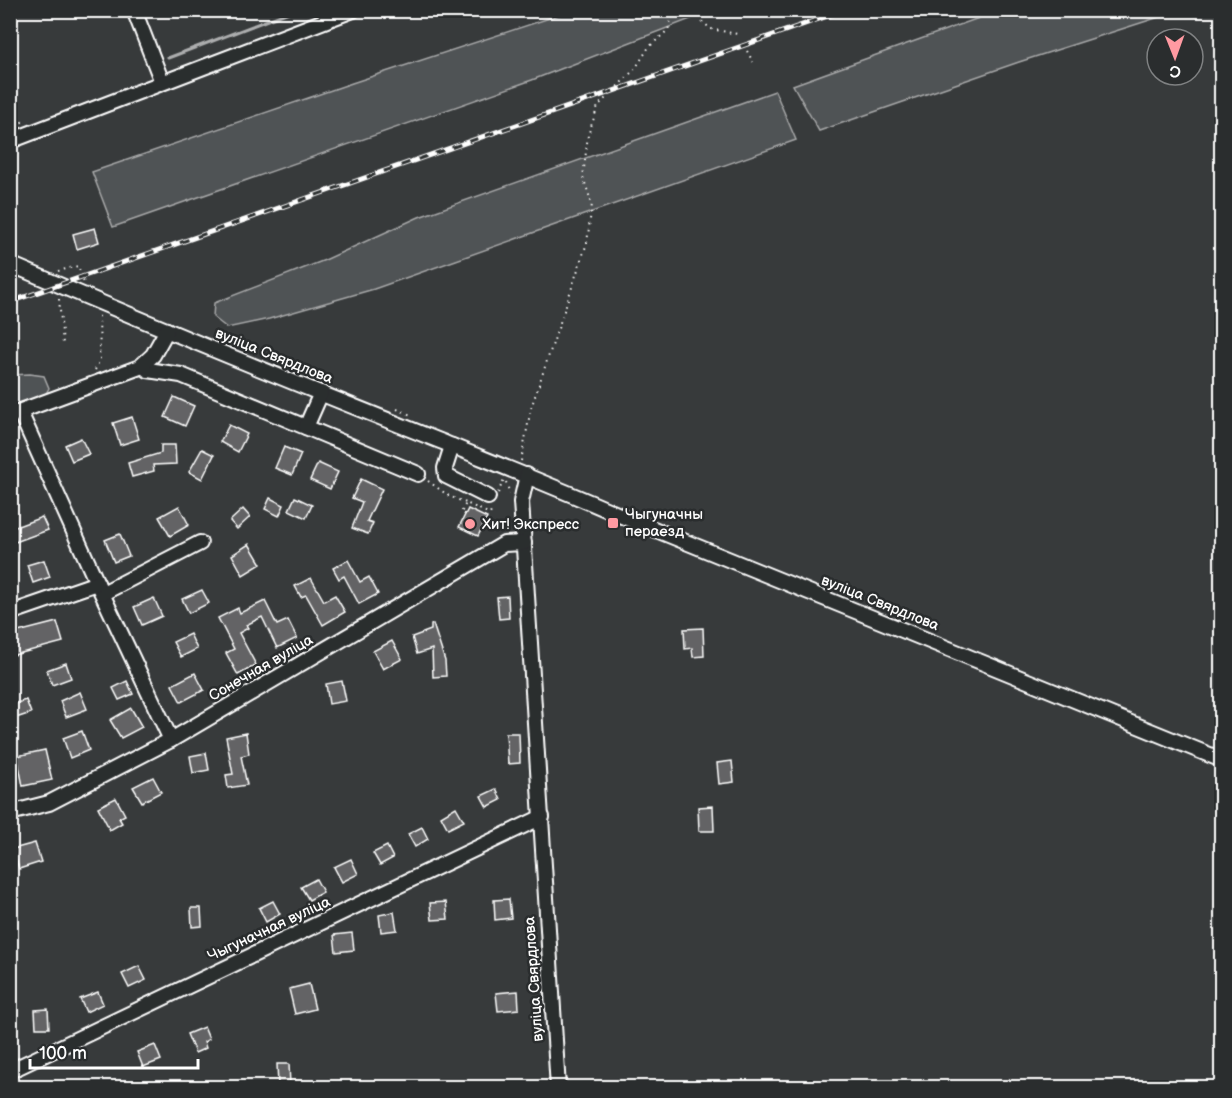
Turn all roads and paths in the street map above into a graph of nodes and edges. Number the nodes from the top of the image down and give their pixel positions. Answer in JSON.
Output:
{"nodes":[{"id":1,"x":134,"y":10,"type":"edge"},
{"id":2,"x":352,"y":10,"type":"edge"},
{"id":3,"x":674,"y":10,"type":"edge"},
{"id":4,"x":688,"y":10,"type":"edge"},
{"id":5,"x":737,"y":34,"type":"dead end"},
{"id":6,"x":747,"y":51,"type":"dead end"},
{"id":7,"x":753,"y":62,"type":"dead end"},
{"id":8,"x":162,"y":82,"type":"junction"},
{"id":9,"x":10,"y":141,"type":"edge"},
{"id":10,"x":10,"y":264,"type":"edge"},
{"id":11,"x":60,"y":302,"type":"dead end"},
{"id":12,"x":99,"y":310,"type":"dead end"},
{"id":13,"x":167,"y":330,"type":"junction"},
{"id":14,"x":63,"y":344,"type":"dead end"},
{"id":15,"x":144,"y":364,"type":"junction"},
{"id":16,"x":94,"y":371,"type":"dead end"},
{"id":17,"x":321,"y":393,"type":"junction"},
{"id":18,"x":405,"y":412,"type":"dead end"},
{"id":19,"x":15,"y":413,"type":"edge"},
{"id":20,"x":415,"y":417,"type":"dead end"},
{"id":21,"x":306,"y":427,"type":"junction"},
{"id":22,"x":452,"y":446,"type":"junction"},
{"id":23,"x":520,"y":461,"type":"dead end"},
{"id":24,"x":418,"y":474,"type":"joint"},
{"id":25,"x":527,"y":475,"type":"junction"},
{"id":26,"x":488,"y":497,"type":"dead end"},
{"id":27,"x":466,"y":503,"type":"dead end"},
{"id":28,"x":200,"y":543,"type":"dead end"},
{"id":29,"x":524,"y":543,"type":"junction"},
{"id":30,"x":100,"y":588,"type":"junction"},
{"id":31,"x":10,"y":613,"type":"edge"},
{"id":32,"x":171,"y":740,"type":"junction"},
{"id":33,"x":1221,"y":760,"type":"edge"},
{"id":34,"x":10,"y":813,"type":"edge"},
{"id":35,"x":542,"y":817,"type":"junction"},
{"id":36,"x":10,"y":1071,"type":"edge"},
{"id":37,"x":558,"y":1088,"type":"edge"}],
"edges":[{"from":1,"to":8,"type":"street"},
{"from":2,"to":8,"type":"street"},
{"from":3,"to":23,"type":"path"},
{"from":4,"to":5,"type":"path"},
{"from":6,"to":7,"type":"path"},
{"from":8,"to":9,"type":"street"},
{"from":10,"to":13,"type":"street","name":"вуліца Свярдлова"},
{"from":11,"to":14,"type":"path"},
{"from":12,"to":16,"type":"path"},
{"from":13,"to":15,"type":"street"},
{"from":13,"to":17,"type":"street","name":"вуліца Свярдлова"},
{"from":15,"to":19,"type":"street"},
{"from":15,"to":21,"type":"street"},
{"from":17,"to":21,"type":"street"},
{"from":17,"to":22,"type":"street","name":"вуліца Свярдлова"},
{"from":18,"to":20,"type":"path"},
{"from":19,"to":30,"type":"street"},
{"from":21,"to":24,"type":"street"},
{"from":22,"to":25,"type":"street","name":"вуліца Свярдлова"},
{"from":22,"to":26,"type":"street"},
{"from":24,"to":27,"type":"path"},
{"from":25,"to":29,"type":"street","name":"вуліца Свярдлова"},
{"from":25,"to":33,"type":"street","name":"вуліца Свярдлова"},
{"from":28,"to":30,"type":"street"},
{"from":29,"to":32,"type":"street","name":"Сонечная вуліца"},
{"from":29,"to":35,"type":"street","name":"вуліца Свярдлова"},
{"from":30,"to":31,"type":"street"},
{"from":30,"to":32,"type":"street"},
{"from":32,"to":34,"type":"street","name":"Сонечная вуліца"},
{"from":35,"to":36,"type":"street","name":"Чыгуначная вуліца"},
{"from":35,"to":37,"type":"street","name":"вуліца Свярдлова"}]}
